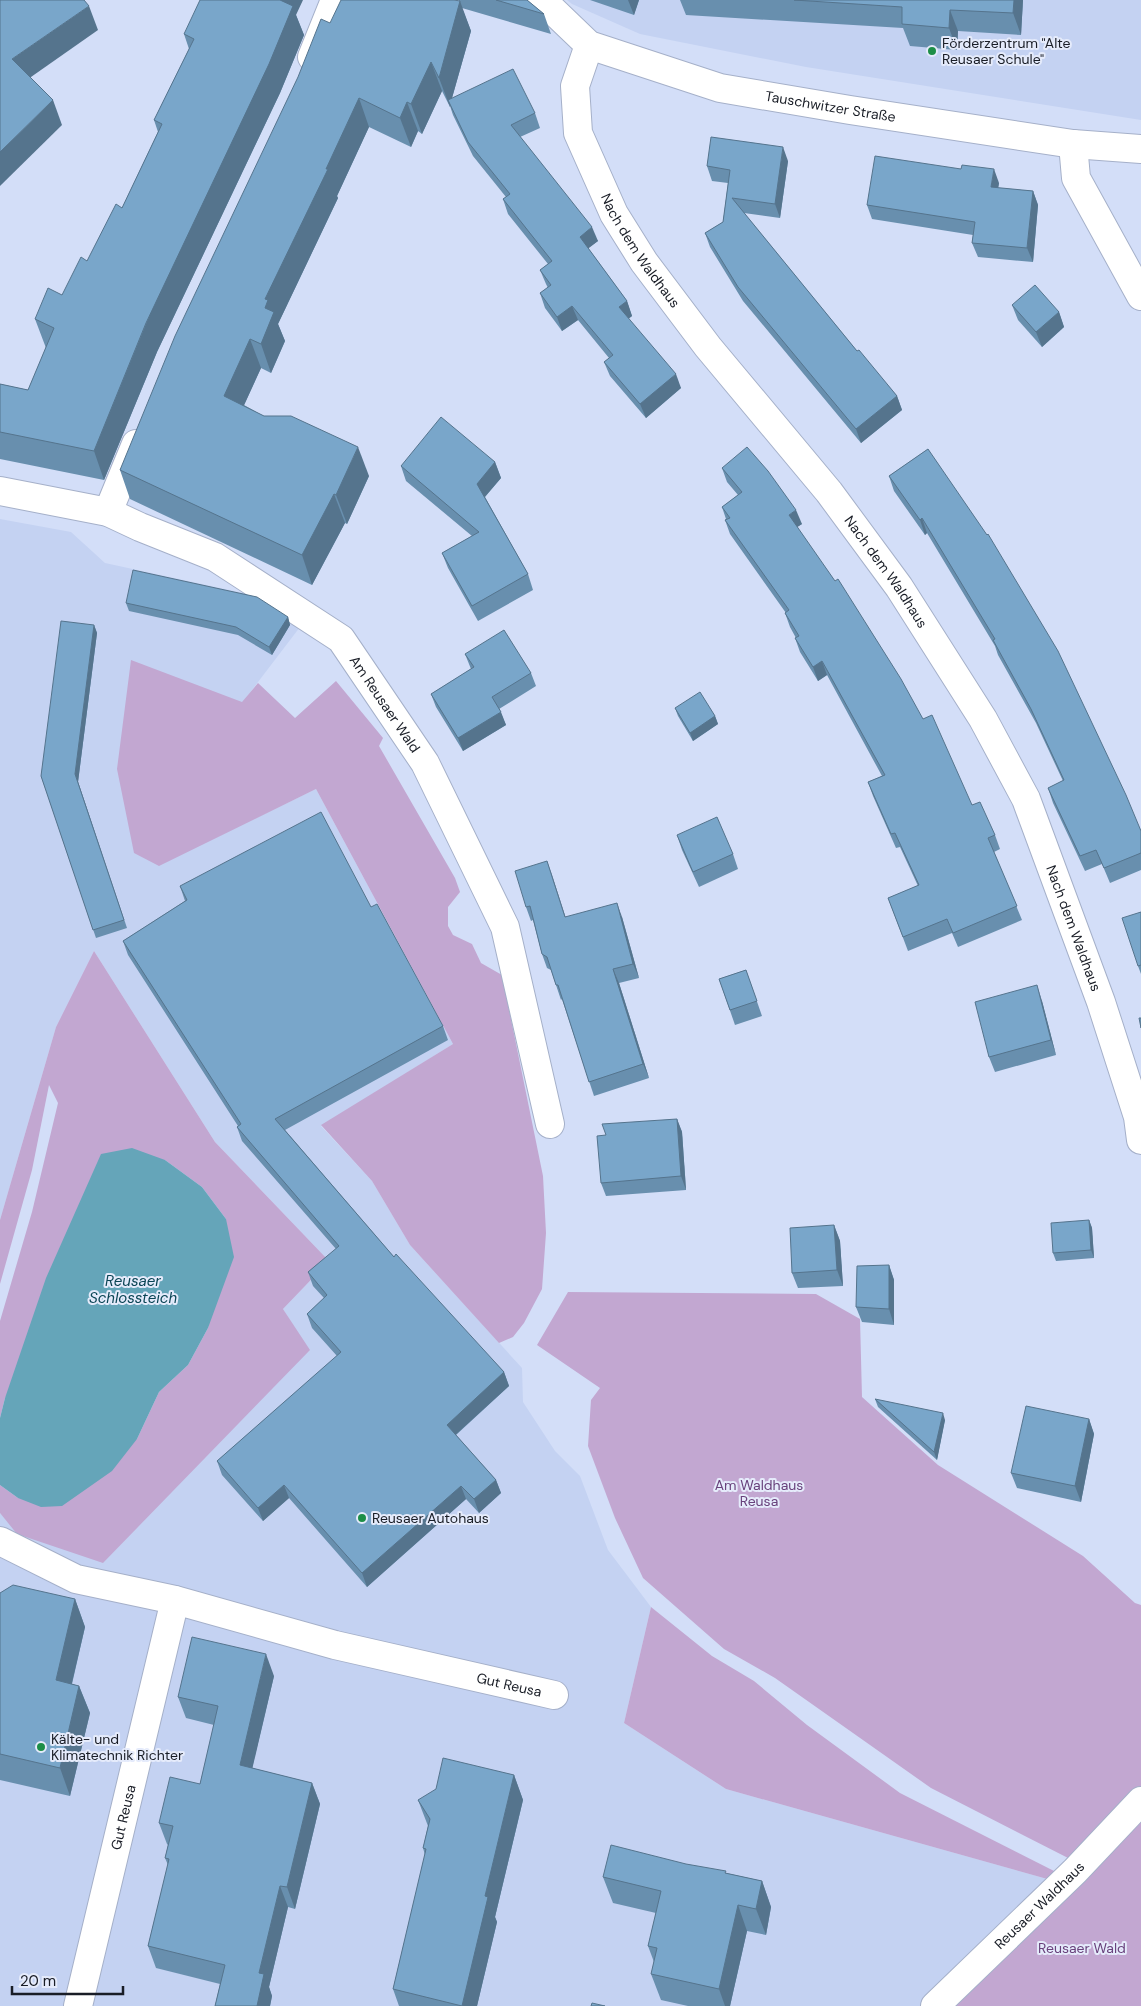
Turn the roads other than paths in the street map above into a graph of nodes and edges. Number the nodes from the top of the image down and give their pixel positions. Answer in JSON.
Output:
{"nodes":[{"id":1,"x":335,"y":0,"type":"edge"},
{"id":2,"x":542,"y":0,"type":"edge"},
{"id":3,"x":589,"y":45,"type":"junction"},
{"id":4,"x":302,"y":81,"type":"edge"},
{"id":5,"x":1073,"y":144,"type":"junction"},
{"id":6,"x":1141,"y":149,"type":"edge"},
{"id":7,"x":1141,"y":296,"type":"edge"},
{"id":8,"x":145,"y":422,"type":"edge"},
{"id":9,"x":0,"y":491,"type":"edge"},
{"id":10,"x":108,"y":512,"type":"junction"},
{"id":11,"x":550,"y":1124,"type":"dead end"},
{"id":12,"x":1141,"y":1140,"type":"edge"},
{"id":13,"x":0,"y":1541,"type":"edge"},
{"id":14,"x":175,"y":1600,"type":"junction"},
{"id":15,"x":554,"y":1695,"type":"dead end"},
{"id":16,"x":1141,"y":1801,"type":"edge"},
{"id":17,"x":78,"y":2006,"type":"edge"},
{"id":18,"x":934,"y":2006,"type":"edge"}],
"edges":[{"from":1,"to":4,"type":"street"},
{"from":2,"to":3,"type":"street","name":"Tauschwitzer Straße"},
{"from":3,"to":5,"type":"street","name":"Tauschwitzer Straße"},
{"from":3,"to":12,"type":"street","name":"Nach dem Waldhaus"},
{"from":5,"to":6,"type":"street","name":"Tauschwitzer Straße"},
{"from":5,"to":7,"type":"street"},
{"from":8,"to":10,"type":"street"},
{"from":9,"to":10,"type":"street","name":"Am Reusaer Wald"},
{"from":10,"to":11,"type":"street","name":"Am Reusaer Wald"},
{"from":13,"to":14,"type":"street","name":"Gut Reusa"},
{"from":14,"to":15,"type":"street","name":"Gut Reusa"},
{"from":14,"to":17,"type":"street","name":"Gut Reusa"},
{"from":16,"to":18,"type":"street","name":"Reusaer Waldhaus"}]}
